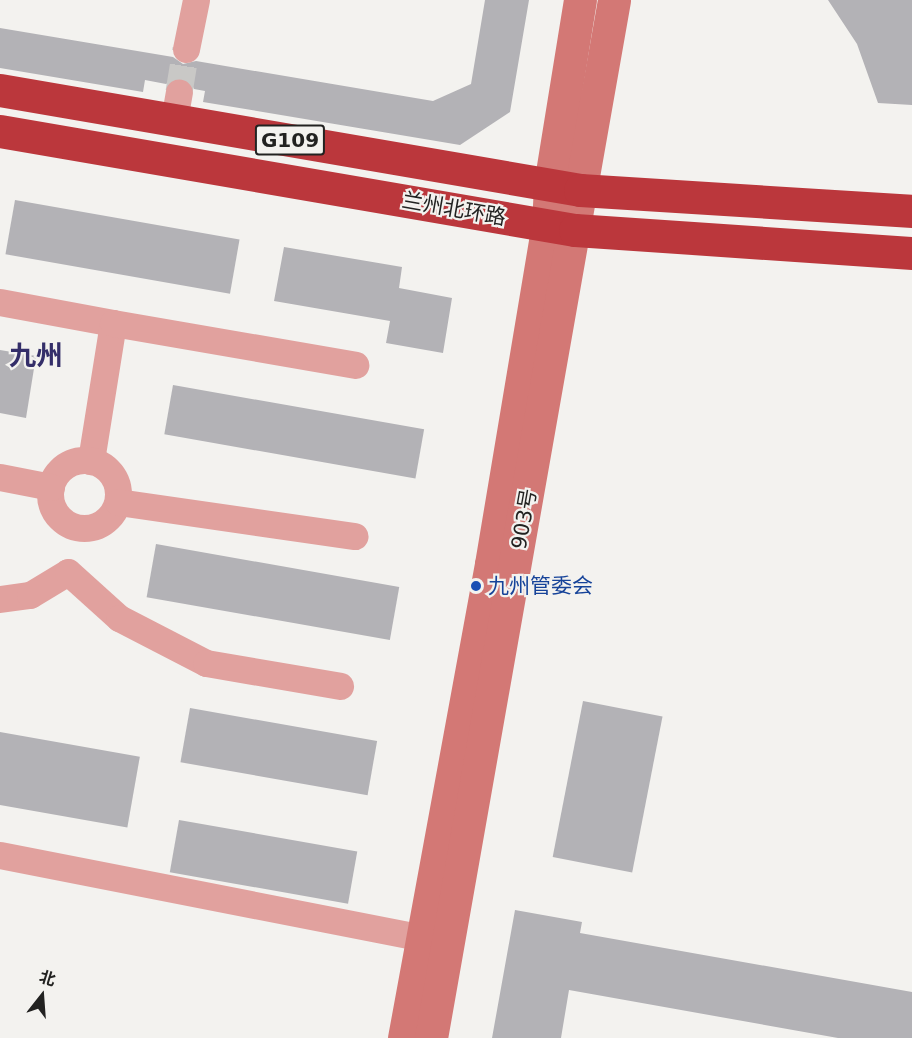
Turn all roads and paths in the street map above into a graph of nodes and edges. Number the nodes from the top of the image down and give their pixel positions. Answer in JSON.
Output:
{"nodes":[{"id":1,"x":196,"y":0,"type":"edge"},
{"id":2,"x":580,"y":0,"type":"edge"},
{"id":3,"x":614,"y":0,"type":"edge"},
{"id":4,"x":186,"y":50,"type":"tunnel mouth"},
{"id":5,"x":0,"y":90,"type":"edge"},
{"id":6,"x":0,"y":131,"type":"edge"},
{"id":7,"x":565,"y":187,"type":"junction"},
{"id":8,"x":912,"y":211,"type":"edge"},
{"id":9,"x":562,"y":228,"type":"junction"},
{"id":10,"x":912,"y":253,"type":"edge"},
{"id":11,"x":0,"y":302,"type":"edge"},
{"id":12,"x":113,"y":323,"type":"junction"},
{"id":13,"x":355,"y":365,"type":"dead end"},
{"id":14,"x":91,"y":461,"type":"junction"},
{"id":15,"x":0,"y":477,"type":"edge"},
{"id":16,"x":51,"y":487,"type":"junction"},
{"id":17,"x":118,"y":502,"type":"junction"},
{"id":18,"x":77,"y":528,"type":"junction"},
{"id":19,"x":355,"y":536,"type":"dead end"},
{"id":20,"x":68,"y":572,"type":"junction"},
{"id":21,"x":0,"y":599,"type":"edge"},
{"id":22,"x":340,"y":686,"type":"dead end"},
{"id":23,"x":0,"y":855,"type":"edge"},
{"id":24,"x":435,"y":940,"type":"junction"},
{"id":25,"x":404,"y":1038,"type":"edge"},
{"id":26,"x":431,"y":1038,"type":"edge"}],
"edges":[{"from":1,"to":4,"type":"street"},
{"from":2,"to":7,"type":"street"},
{"from":3,"to":7,"type":"street"},
{"from":5,"to":7,"type":"highway","name":"兰州北环路","number":"G109"},
{"from":6,"to":9,"type":"highway","name":"兰州北环路","number":"G109"},
{"from":7,"to":8,"type":"highway","name":"兰州北环路","number":"G109"},
{"from":7,"to":9,"type":"street"},
{"from":9,"to":10,"type":"highway","name":"兰州北环路","number":"G109"},
{"from":9,"to":24,"type":"street"},
{"from":11,"to":12,"type":"street"},
{"from":12,"to":13,"type":"street"},
{"from":12,"to":14,"type":"street"},
{"from":14,"to":16,"type":"street"},
{"from":14,"to":17,"type":"street"},
{"from":15,"to":16,"type":"street"},
{"from":16,"to":18,"type":"street"},
{"from":17,"to":18,"type":"street"},
{"from":17,"to":19,"type":"street"},
{"from":18,"to":20,"type":"street"},
{"from":20,"to":21,"type":"street"},
{"from":20,"to":22,"type":"street"},
{"from":23,"to":24,"type":"street"},
{"from":24,"to":25,"type":"street"},
{"from":24,"to":26,"type":"street"}]}
